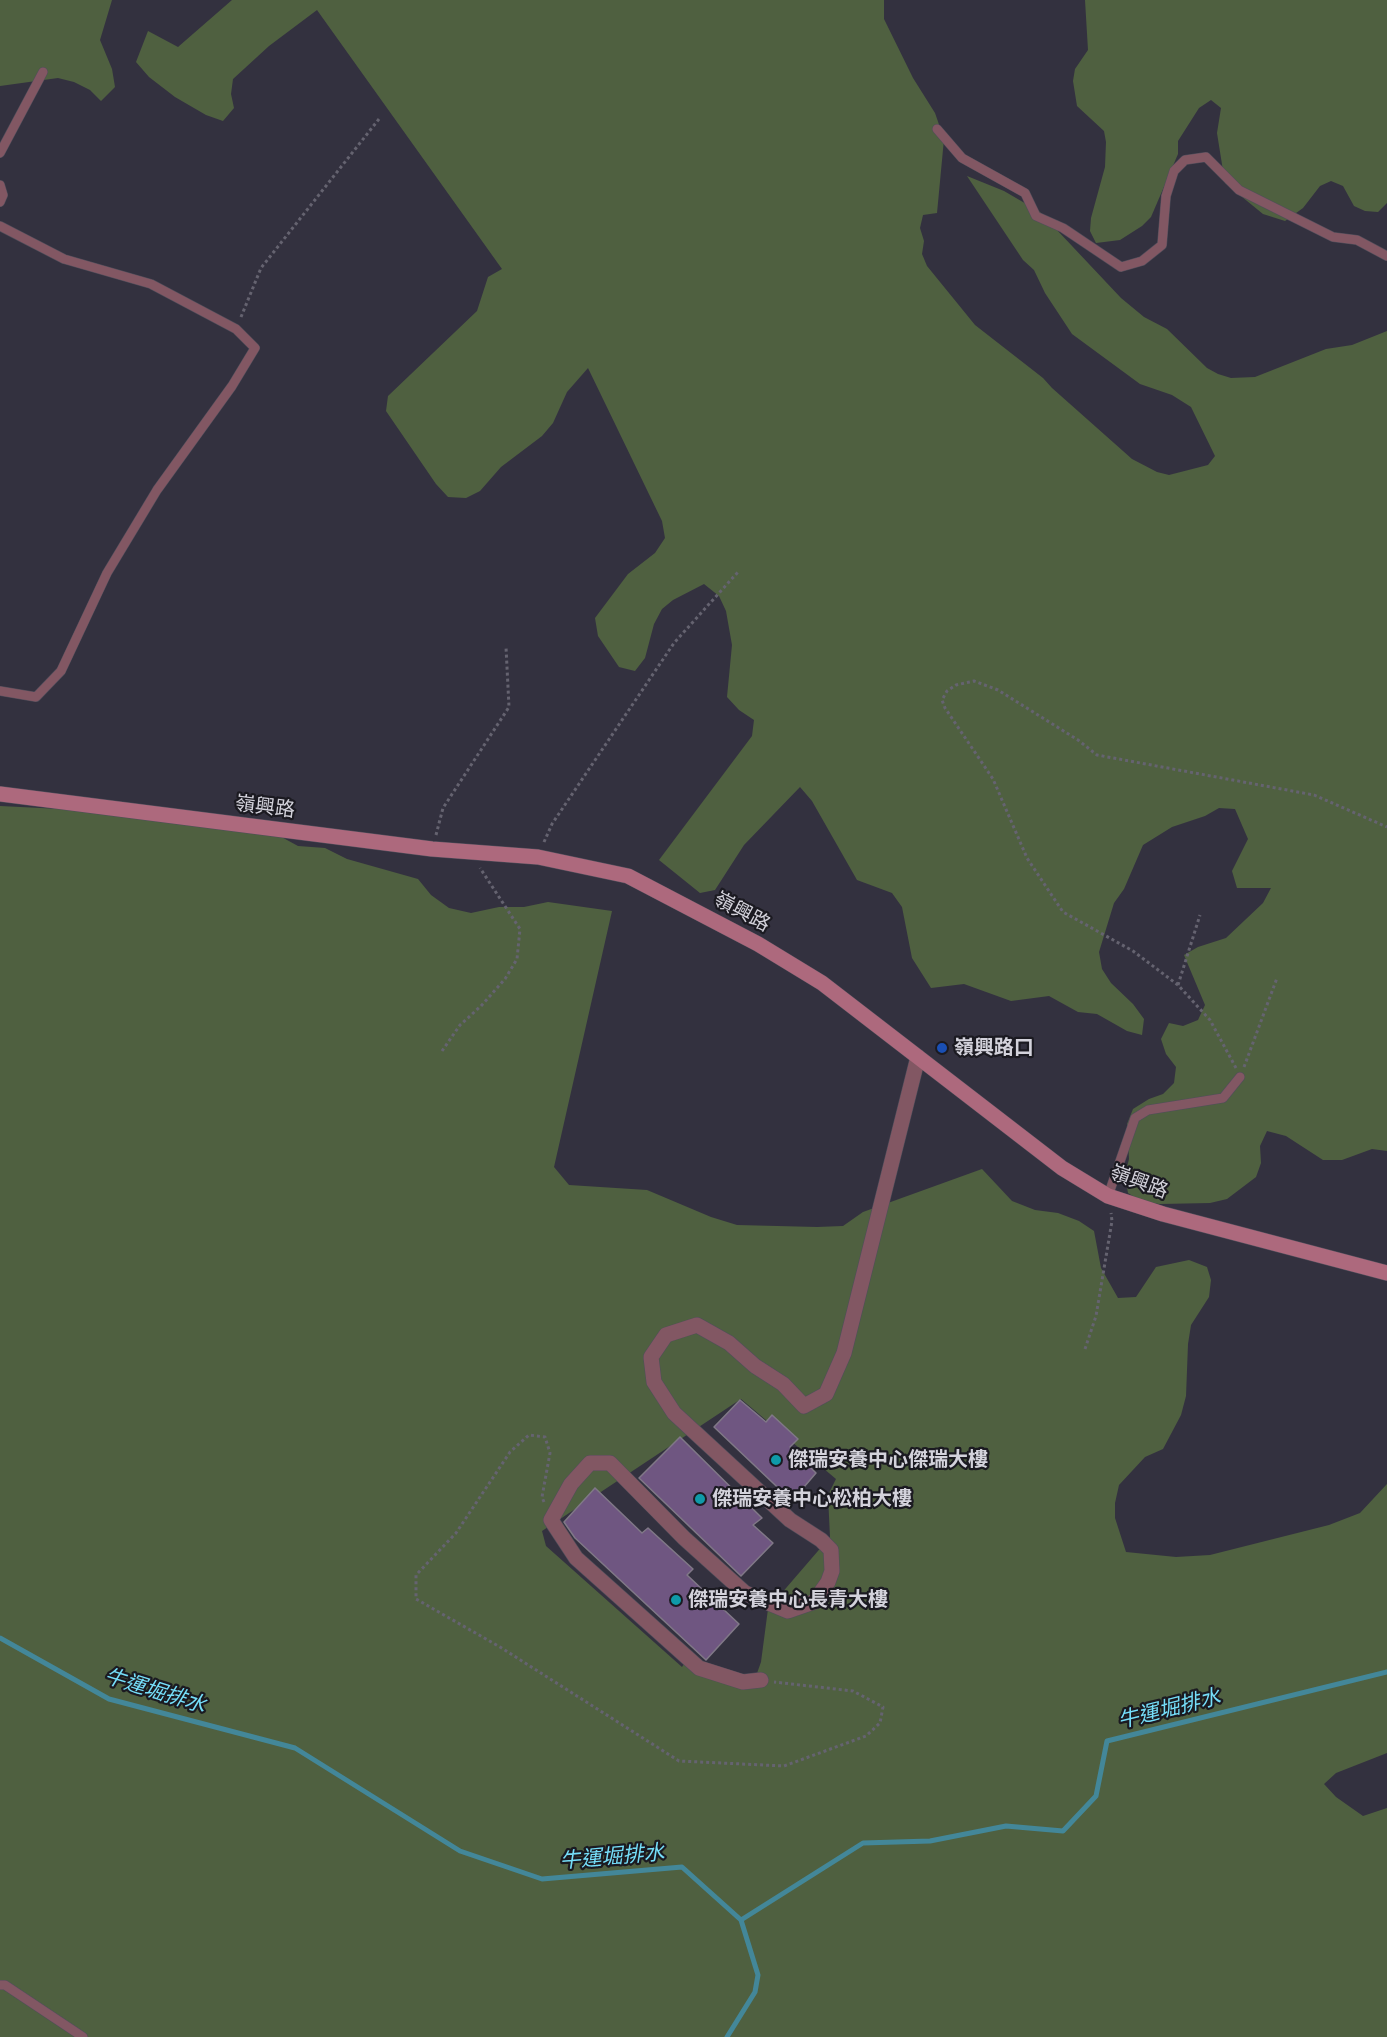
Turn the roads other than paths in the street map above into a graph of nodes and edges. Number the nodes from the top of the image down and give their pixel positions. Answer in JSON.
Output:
{"nodes":[{"id":1,"x":43,"y":72,"type":"dead end"},
{"id":2,"x":937,"y":129,"type":"dead end"},
{"id":3,"x":0,"y":153,"type":"edge"},
{"id":4,"x":0,"y":185,"type":"edge"},
{"id":5,"x":0,"y":202,"type":"edge"},
{"id":6,"x":0,"y":226,"type":"edge"},
{"id":7,"x":1387,"y":256,"type":"edge"},
{"id":8,"x":0,"y":691,"type":"edge"},
{"id":9,"x":0,"y":794,"type":"edge"},
{"id":10,"x":918,"y":1057,"type":"junction"},
{"id":11,"x":1240,"y":1077,"type":"road end"},
{"id":12,"x":1108,"y":1196,"type":"junction"},
{"id":13,"x":1387,"y":1273,"type":"edge"},
{"id":14,"x":761,"y":1680,"type":"road end"},
{"id":15,"x":0,"y":1985,"type":"edge"},
{"id":16,"x":83,"y":2037,"type":"edge"}],
"edges":[{"from":1,"to":3,"type":"lane"},
{"from":2,"to":7,"type":"lane"},
{"from":4,"to":5,"type":"lane"},
{"from":6,"to":8,"type":"lane"},
{"from":9,"to":10,"type":"main road","name":"嶺興路"},
{"from":10,"to":12,"type":"main road","name":"嶺興路"},
{"from":10,"to":14,"type":"street"},
{"from":11,"to":12,"type":"lane"},
{"from":12,"to":13,"type":"main road","name":"嶺興路"},
{"from":15,"to":16,"type":"lane"}]}
